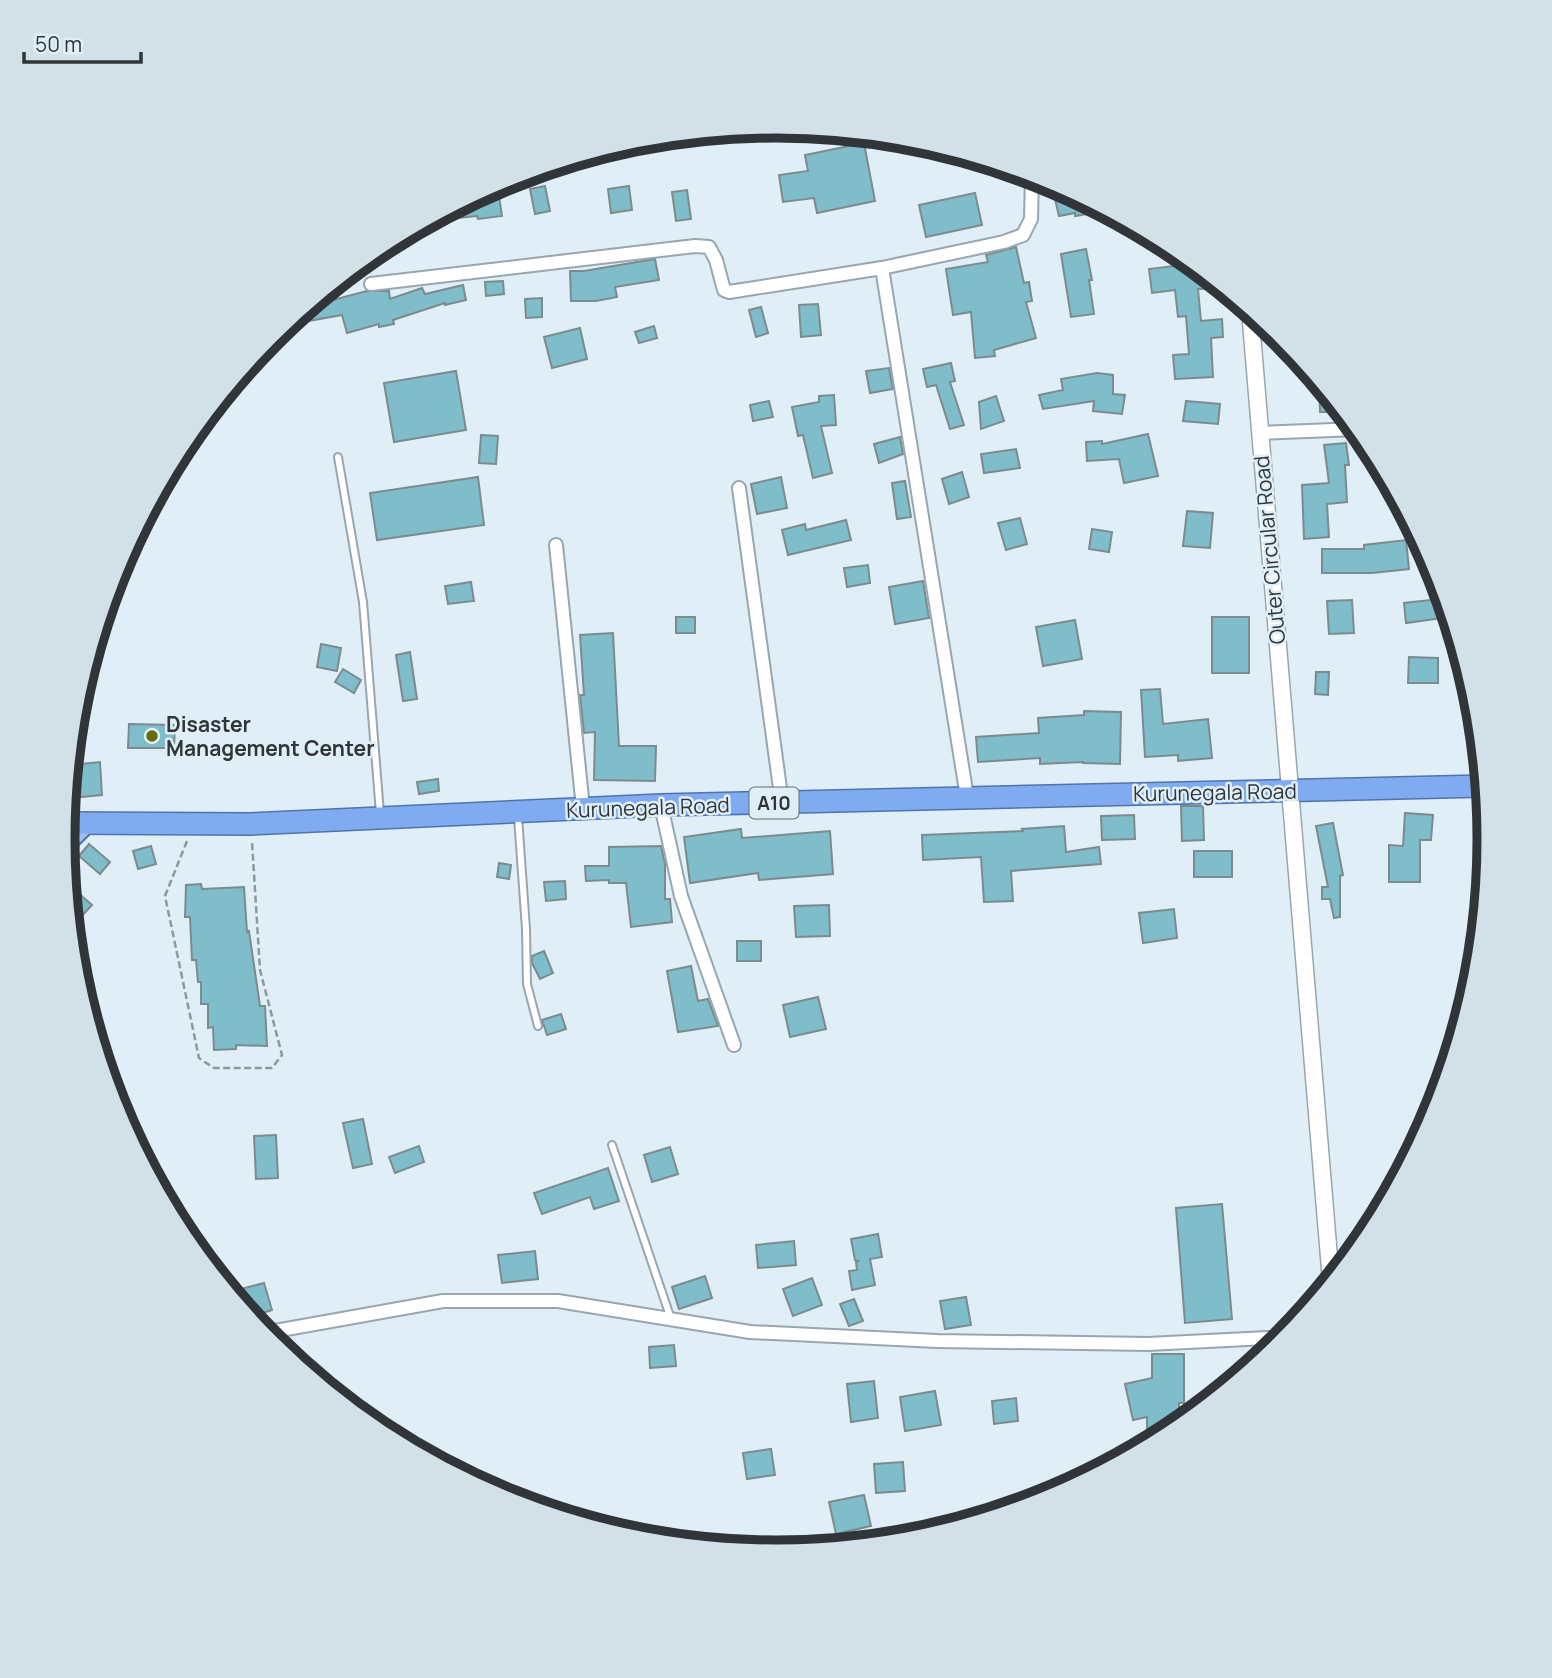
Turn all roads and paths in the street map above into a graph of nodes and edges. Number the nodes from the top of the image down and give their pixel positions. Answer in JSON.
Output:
{"nodes":[{"id":1,"x":1033,"y":188,"type":"edge"},
{"id":2,"x":882,"y":268,"type":"junction"},
{"id":3,"x":371,"y":284,"type":"dead end"},
{"id":4,"x":1251,"y":324,"type":"edge"},
{"id":5,"x":1344,"y":430,"type":"edge"},
{"id":6,"x":1260,"y":433,"type":"junction"},
{"id":7,"x":338,"y":457,"type":"dead end"},
{"id":8,"x":739,"y":488,"type":"dead end"},
{"id":9,"x":556,"y":545,"type":"dead end"},
{"id":10,"x":1474,"y":786,"type":"edge"},
{"id":11,"x":1288,"y":790,"type":"junction"},
{"id":12,"x":967,"y":797,"type":"junction"},
{"id":13,"x":782,"y":803,"type":"junction"},
{"id":14,"x":661,"y":805,"type":"junction"},
{"id":15,"x":583,"y":808,"type":"junction"},
{"id":16,"x":517,"y":811,"type":"junction"},
{"id":17,"x":380,"y":818,"type":"junction"},
{"id":18,"x":75,"y":823,"type":"edge"},
{"id":19,"x":250,"y":824,"type":"junction"},
{"id":20,"x":193,"y":825,"type":"junction"},
{"id":21,"x":538,"y":1026,"type":"dead end"},
{"id":22,"x":734,"y":1045,"type":"dead end"},
{"id":23,"x":612,"y":1145,"type":"dead end"},
{"id":24,"x":1330,"y":1269,"type":"edge"},
{"id":25,"x":671,"y":1319,"type":"junction"},
{"id":26,"x":276,"y":1331,"type":"edge"},
{"id":27,"x":1268,"y":1339,"type":"edge"}],
"edges":[{"from":1,"to":2,"type":"street"},
{"from":2,"to":3,"type":"street"},
{"from":2,"to":12,"type":"street"},
{"from":4,"to":6,"type":"street","name":"Outer Circular Road"},
{"from":5,"to":6,"type":"street"},
{"from":6,"to":11,"type":"street","name":"Outer Circular Road"},
{"from":7,"to":17,"type":"lane"},
{"from":8,"to":13,"type":"street"},
{"from":9,"to":15,"type":"street"},
{"from":10,"to":11,"type":"highway","name":"Kurunegala Road","number":"A10"},
{"from":11,"to":12,"type":"highway","name":"Kurunegala Road","number":"A10"},
{"from":11,"to":24,"type":"street","name":"Outer Circular Road"},
{"from":12,"to":13,"type":"highway","name":"Kurunegala Road","number":"A10"},
{"from":13,"to":14,"type":"highway","name":"Kurunegala Road","number":"A10"},
{"from":14,"to":15,"type":"highway","name":"Kurunegala Road","number":"A10"},
{"from":14,"to":22,"type":"street"},
{"from":15,"to":16,"type":"highway","name":"Kurunegala Road","number":"A10"},
{"from":16,"to":17,"type":"highway","name":"Kurunegala Road","number":"A10"},
{"from":16,"to":21,"type":"lane"},
{"from":17,"to":19,"type":"highway","name":"Kurunegala Road","number":"A10"},
{"from":18,"to":20,"type":"highway","name":"Kurunegala Road","number":"A10"},
{"from":19,"to":20,"type":"highway","name":"Kurunegala Road","number":"A10"},
{"from":19,"to":20,"type":"path"},
{"from":23,"to":25,"type":"lane"},
{"from":25,"to":26,"type":"street"},
{"from":25,"to":27,"type":"street"}]}
